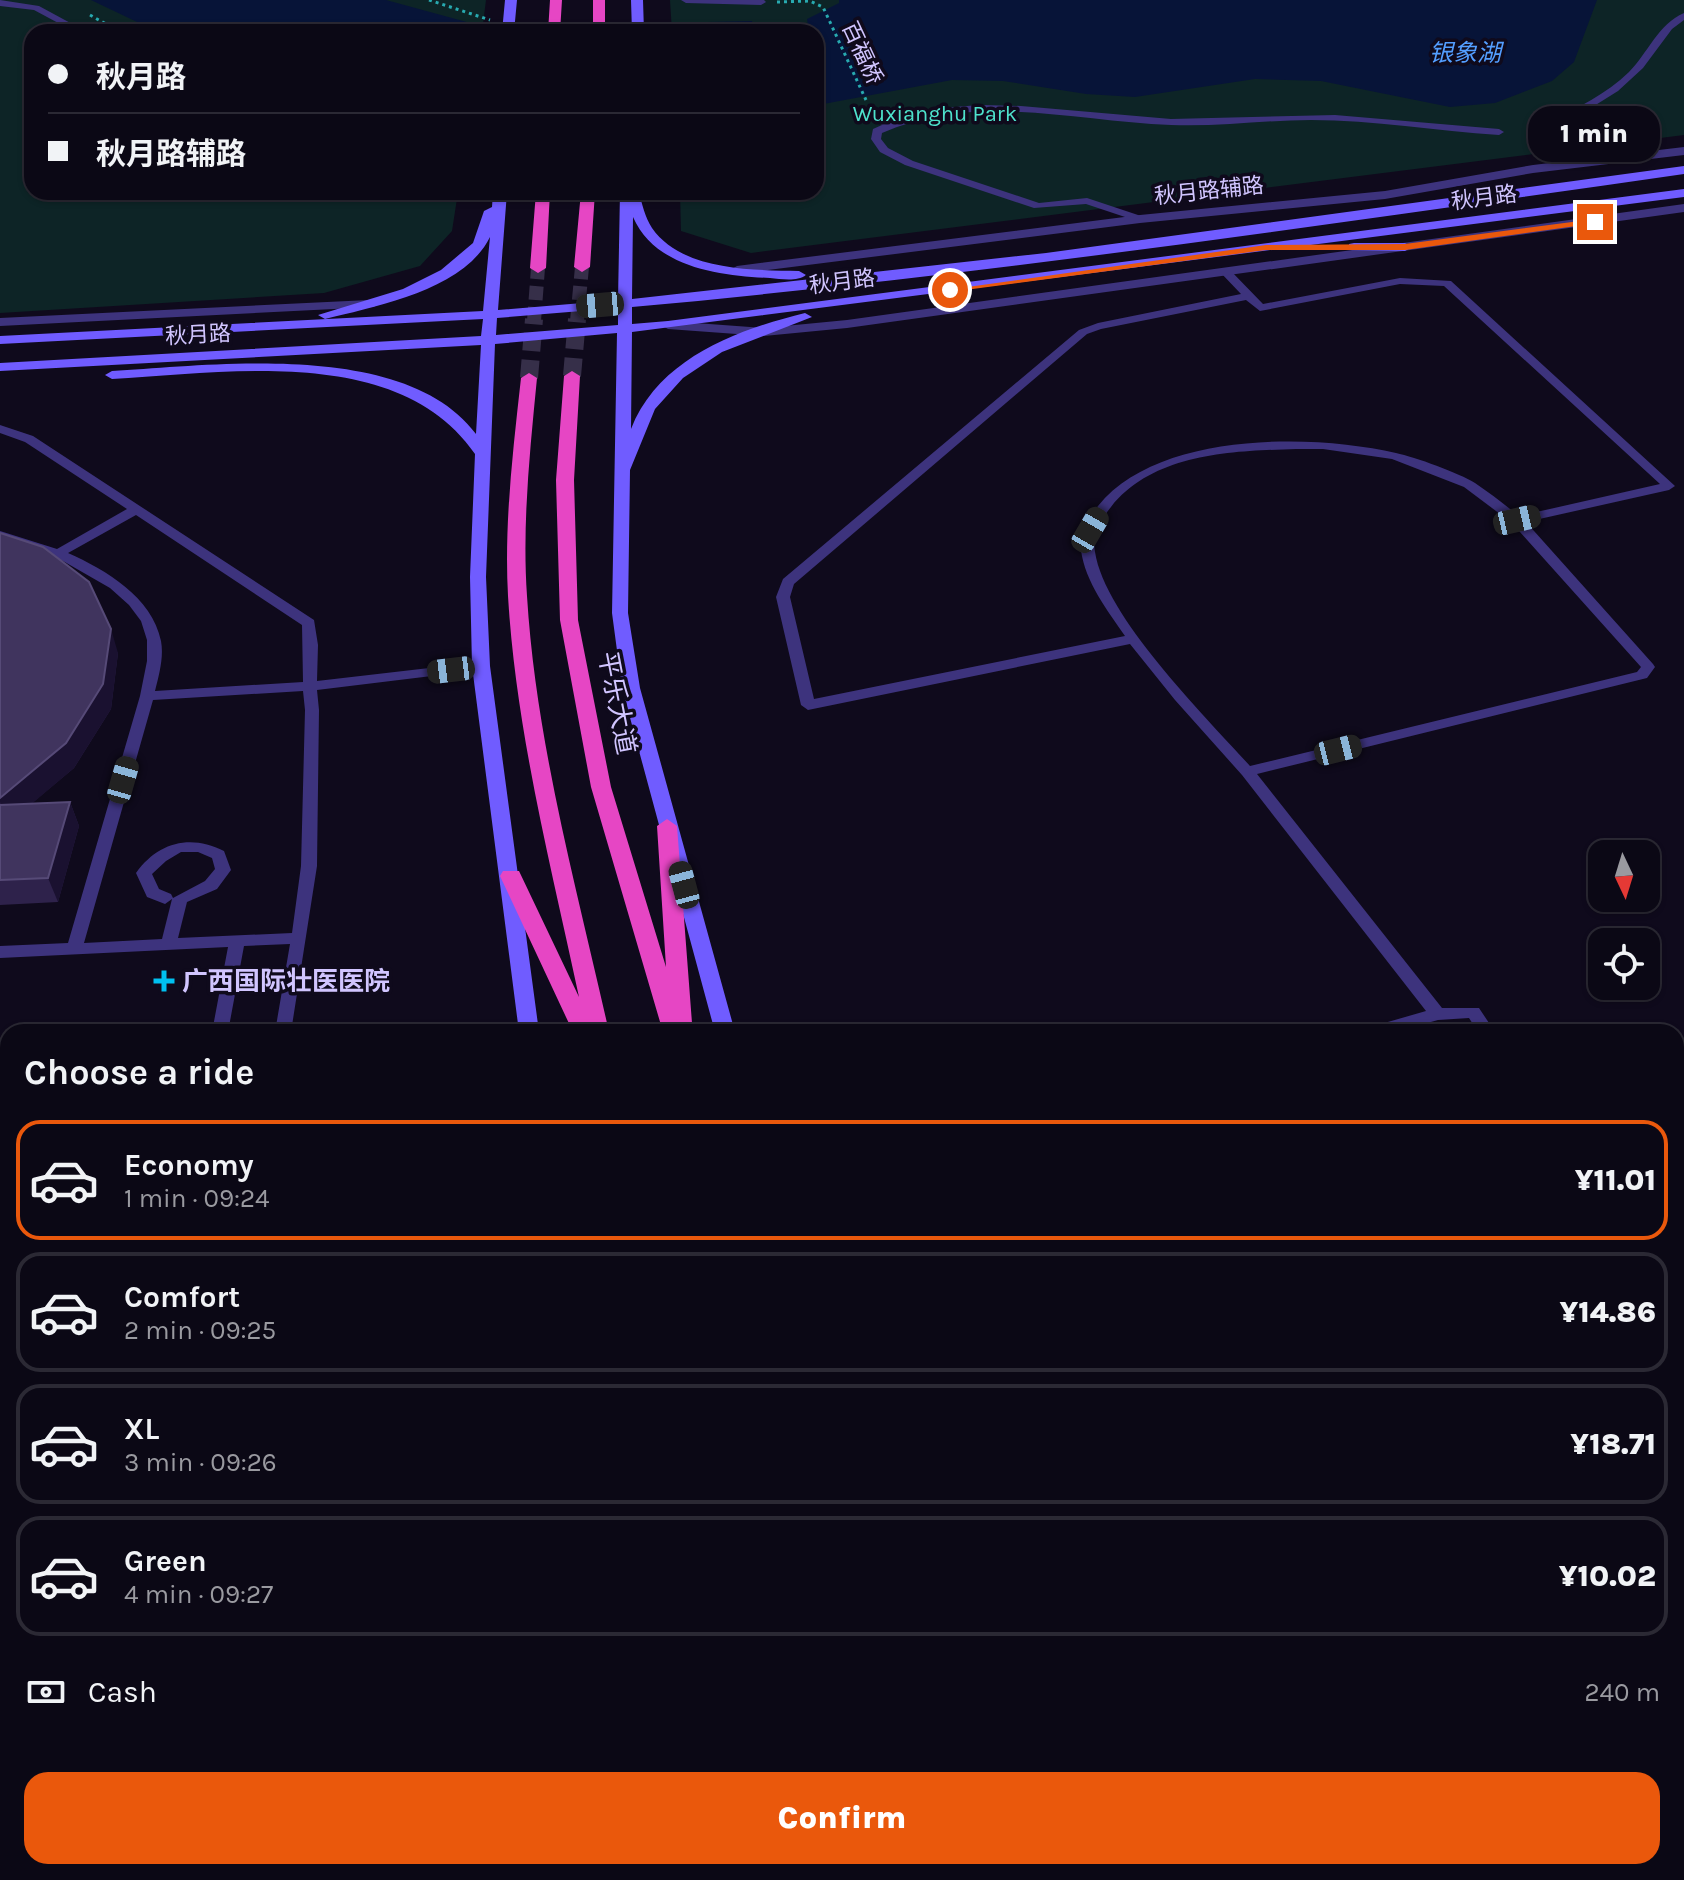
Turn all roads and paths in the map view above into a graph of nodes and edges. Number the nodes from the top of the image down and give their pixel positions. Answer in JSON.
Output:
{"nodes":[{"id":1,"x":429,"y":0,"type":"edge"},
{"id":2,"x":511,"y":0,"type":"edge"},
{"id":3,"x":556,"y":0,"type":"edge"},
{"id":4,"x":599,"y":0,"type":"edge"},
{"id":5,"x":637,"y":0,"type":"edge"},
{"id":6,"x":686,"y":0,"type":"edge"},
{"id":7,"x":761,"y":2,"type":"joint"},
{"id":8,"x":0,"y":3,"type":"edge"},
{"id":9,"x":1684,"y":16,"type":"edge"},
{"id":10,"x":494,"y":22,"type":"dead end"},
{"id":11,"x":67,"y":24,"type":"edge"},
{"id":12,"x":509,"y":24,"type":"edge"},
{"id":13,"x":554,"y":24,"type":"edge"},
{"id":14,"x":599,"y":24,"type":"edge"},
{"id":15,"x":638,"y":24,"type":"edge"},
{"id":16,"x":871,"y":112,"type":"joint"},
{"id":17,"x":1553,"y":124,"type":"dead end"},
{"id":18,"x":888,"y":125,"type":"junction"},
{"id":19,"x":1499,"y":132,"type":"dead end"},
{"id":20,"x":1684,"y":151,"type":"edge"},
{"id":21,"x":1684,"y":170,"type":"edge"},
{"id":22,"x":1684,"y":193,"type":"edge"},
{"id":23,"x":496,"y":200,"type":"edge"},
{"id":24,"x":499,"y":200,"type":"edge"},
{"id":25,"x":542,"y":200,"type":"edge"},
{"id":26,"x":587,"y":200,"type":"edge"},
{"id":27,"x":629,"y":200,"type":"edge"},
{"id":28,"x":633,"y":200,"type":"edge"},
{"id":29,"x":1684,"y":208,"type":"edge"},
{"id":30,"x":1551,"y":211,"type":"junction"},
{"id":31,"x":1140,"y":219,"type":"junction"},
{"id":32,"x":1565,"y":226,"type":"junction"},
{"id":33,"x":1266,"y":247,"type":"junction"},
{"id":34,"x":1405,"y":247,"type":"junction"},
{"id":35,"x":582,"y":267,"type":"tunnel mouth"},
{"id":36,"x":538,"y":268,"type":"tunnel mouth"},
{"id":37,"x":737,"y":270,"type":"junction"},
{"id":38,"x":1226,"y":272,"type":"junction"},
{"id":39,"x":855,"y":278,"type":"junction"},
{"id":40,"x":1249,"y":296,"type":"junction"},
{"id":41,"x":855,"y":302,"type":"junction"},
{"id":42,"x":627,"y":303,"type":"junction"},
{"id":43,"x":369,"y":304,"type":"junction"},
{"id":44,"x":492,"y":314,"type":"junction"},
{"id":45,"x":0,"y":322,"type":"edge"},
{"id":46,"x":668,"y":325,"type":"junction"},
{"id":47,"x":262,"y":327,"type":"junction"},
{"id":48,"x":626,"y":328,"type":"junction"},
{"id":49,"x":764,"y":332,"type":"junction"},
{"id":50,"x":0,"y":340,"type":"edge"},
{"id":51,"x":488,"y":340,"type":"junction"},
{"id":52,"x":0,"y":369,"type":"edge"},
{"id":53,"x":572,"y":376,"type":"tunnel mouth"},
{"id":54,"x":529,"y":378,"type":"tunnel mouth"},
{"id":55,"x":0,"y":429,"type":"edge"},
{"id":56,"x":483,"y":454,"type":"junction"},
{"id":57,"x":619,"y":485,"type":"junction"},
{"id":58,"x":137,"y":509,"type":"junction"},
{"id":59,"x":1517,"y":520,"type":"junction"},
{"id":60,"x":0,"y":535,"type":"edge"},
{"id":61,"x":59,"y":553,"type":"junction"},
{"id":62,"x":1133,"y":639,"type":"junction"},
{"id":63,"x":481,"y":666,"type":"junction"},
{"id":64,"x":307,"y":687,"type":"junction"},
{"id":65,"x":147,"y":696,"type":"junction"},
{"id":66,"x":1247,"y":772,"type":"junction"},
{"id":67,"x":667,"y":826,"type":"junction"},
{"id":68,"x":511,"y":876,"type":"junction"},
{"id":69,"x":165,"y":898,"type":"dead end"},
{"id":70,"x":299,"y":938,"type":"junction"},
{"id":71,"x":237,"y":941,"type":"junction"},
{"id":72,"x":169,"y":944,"type":"junction"},
{"id":73,"x":74,"y":949,"type":"junction"},
{"id":74,"x":0,"y":952,"type":"edge"},
{"id":75,"x":1438,"y":1014,"type":"junction"},
{"id":76,"x":221,"y":1024,"type":"edge"},
{"id":77,"x":284,"y":1024,"type":"edge"},
{"id":78,"x":528,"y":1024,"type":"edge"},
{"id":79,"x":580,"y":1024,"type":"edge"},
{"id":80,"x":596,"y":1024,"type":"edge"},
{"id":81,"x":672,"y":1024,"type":"edge"},
{"id":82,"x":680,"y":1024,"type":"edge"},
{"id":83,"x":723,"y":1024,"type":"edge"},
{"id":84,"x":1402,"y":1024,"type":"edge"},
{"id":85,"x":1481,"y":1024,"type":"edge"}],
"edges":[{"from":1,"to":10,"type":"path"},
{"from":2,"to":12,"type":"main road"},
{"from":3,"to":13,"type":"highway"},
{"from":4,"to":14,"type":"highway"},
{"from":5,"to":15,"type":"main road"},
{"from":6,"to":7,"type":"lane"},
{"from":7,"to":16,"type":"path","name":"百福桥"},
{"from":8,"to":11,"type":"lane"},
{"from":9,"to":17,"type":"lane"},
{"from":16,"to":18,"type":"lane"},
{"from":18,"to":19,"type":"lane"},
{"from":18,"to":31,"type":"lane"},
{"from":20,"to":31,"type":"street","name":"秋月路辅路"},
{"from":21,"to":39,"type":"main road","name":"秋月路"},
{"from":22,"to":30,"type":"main road","name":"秋月路"},
{"from":23,"to":43,"type":"main road"},
{"from":24,"to":44,"type":"main road"},
{"from":25,"to":36,"type":"highway"},
{"from":26,"to":35,"type":"highway"},
{"from":27,"to":42,"type":"main road"},
{"from":28,"to":37,"type":"main road"},
{"from":29,"to":32,"type":"street"},
{"from":30,"to":32,"type":"main road"},
{"from":30,"to":33,"type":"main road","name":"秋月路"},
{"from":31,"to":37,"type":"street","name":"秋月路辅路"},
{"from":32,"to":34,"type":"street"},
{"from":33,"to":34,"type":"main road"},
{"from":33,"to":41,"type":"main road","name":"秋月路"},
{"from":34,"to":38,"type":"street"},
{"from":37,"to":39,"type":"main road"},
{"from":38,"to":40,"type":"lane"},
{"from":38,"to":49,"type":"street"},
{"from":39,"to":42,"type":"main road","name":"秋月路"},
{"from":40,"to":59,"type":"lane"},
{"from":40,"to":62,"type":"lane"},
{"from":41,"to":46,"type":"main road","name":"秋月路"},
{"from":41,"to":49,"type":"main road"},
{"from":42,"to":44,"type":"main road","name":"秋月路"},
{"from":42,"to":48,"type":"main road"},
{"from":43,"to":45,"type":"street"},
{"from":43,"to":47,"type":"main road"},
{"from":44,"to":47,"type":"main road","name":"秋月路"},
{"from":44,"to":51,"type":"main road"},
{"from":46,"to":48,"type":"main road","name":"秋月路"},
{"from":46,"to":49,"type":"street"},
{"from":47,"to":50,"type":"main road","name":"秋月路"},
{"from":48,"to":51,"type":"main road","name":"秋月路"},
{"from":48,"to":57,"type":"main road"},
{"from":49,"to":57,"type":"main road"},
{"from":51,"to":52,"type":"main road","name":"秋月路"},
{"from":51,"to":56,"type":"main road"},
{"from":52,"to":56,"type":"main road"},
{"from":53,"to":81,"type":"highway","name":"平乐大道"},
{"from":54,"to":80,"type":"highway"},
{"from":55,"to":58,"type":"lane"},
{"from":56,"to":63,"type":"main road"},
{"from":57,"to":67,"type":"main road"},
{"from":58,"to":61,"type":"lane"},
{"from":58,"to":64,"type":"lane"},
{"from":59,"to":62,"type":"lane"},
{"from":59,"to":66,"type":"lane"},
{"from":60,"to":61,"type":"lane"},
{"from":61,"to":65,"type":"lane"},
{"from":62,"to":66,"type":"lane"},
{"from":63,"to":64,"type":"lane"},
{"from":63,"to":68,"type":"main road"},
{"from":64,"to":65,"type":"lane"},
{"from":64,"to":70,"type":"lane"},
{"from":65,"to":73,"type":"lane"},
{"from":66,"to":75,"type":"lane"},
{"from":67,"to":82,"type":"highway"},
{"from":67,"to":83,"type":"main road"},
{"from":68,"to":78,"type":"main road"},
{"from":68,"to":79,"type":"highway"},
{"from":69,"to":72,"type":"lane"},
{"from":70,"to":71,"type":"lane"},
{"from":70,"to":77,"type":"lane"},
{"from":71,"to":72,"type":"lane"},
{"from":71,"to":76,"type":"lane"},
{"from":72,"to":73,"type":"lane"},
{"from":73,"to":74,"type":"lane"},
{"from":75,"to":84,"type":"lane"},
{"from":75,"to":85,"type":"lane"}]}
